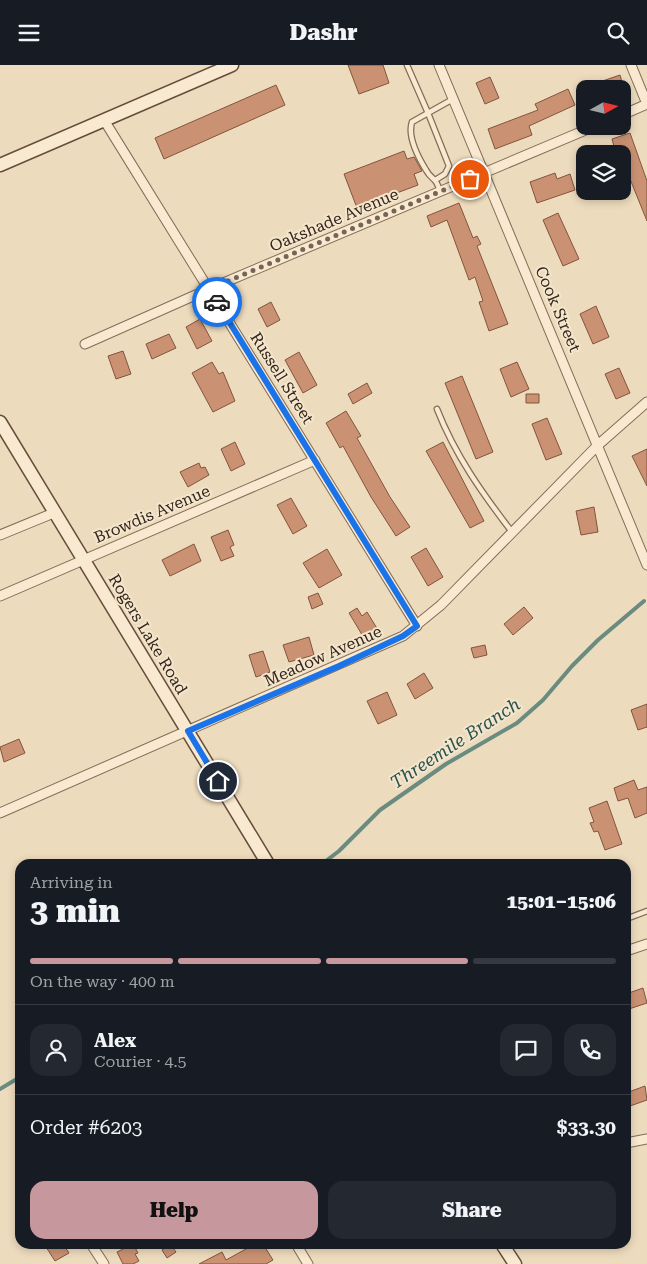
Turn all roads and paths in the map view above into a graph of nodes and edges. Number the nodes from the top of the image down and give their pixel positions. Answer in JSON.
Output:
{"nodes":[{"id":1,"x":232,"y":65,"type":"edge"},
{"id":2,"x":407,"y":65,"type":"edge"},
{"id":3,"x":439,"y":65,"type":"edge"},
{"id":4,"x":631,"y":65,"type":"edge"},
{"id":5,"x":453,"y":99,"type":"junction"},
{"id":6,"x":647,"y":104,"type":"edge"},
{"id":7,"x":631,"y":111,"type":"edge"},
{"id":8,"x":428,"y":113,"type":"junction"},
{"id":9,"x":104,"y":120,"type":"junction"},
{"id":10,"x":576,"y":134,"type":"edge"},
{"id":11,"x":0,"y":165,"type":"edge"},
{"id":12,"x":485,"y":173,"type":"junction"},
{"id":13,"x":437,"y":179,"type":"junction"},
{"id":14,"x":440,"y":192,"type":"junction"},
{"id":15,"x":209,"y":289,"type":"junction"},
{"id":16,"x":85,"y":344,"type":"dead end"},
{"id":17,"x":647,"y":402,"type":"edge"},
{"id":18,"x":437,"y":409,"type":"dead end"},
{"id":19,"x":0,"y":421,"type":"edge"},
{"id":20,"x":598,"y":445,"type":"junction"},
{"id":21,"x":315,"y":460,"type":"junction"},
{"id":22,"x":56,"y":512,"type":"junction"},
{"id":23,"x":512,"y":532,"type":"junction"},
{"id":24,"x":0,"y":535,"type":"edge"},
{"id":25,"x":84,"y":560,"type":"junction"},
{"id":26,"x":647,"y":565,"type":"edge"},
{"id":27,"x":0,"y":595,"type":"edge"},
{"id":28,"x":417,"y":626,"type":"junction"},
{"id":29,"x":188,"y":731,"type":"junction"},
{"id":30,"x":0,"y":813,"type":"edge"},
{"id":31,"x":265,"y":859,"type":"edge"},
{"id":32,"x":647,"y":911,"type":"edge"},
{"id":33,"x":631,"y":917,"type":"edge"},
{"id":34,"x":647,"y":944,"type":"edge"},
{"id":35,"x":631,"y":949,"type":"edge"},
{"id":36,"x":647,"y":1139,"type":"edge"},
{"id":37,"x":631,"y":1142,"type":"edge"},
{"id":38,"x":94,"y":1249,"type":"edge"},
{"id":39,"x":299,"y":1249,"type":"edge"},
{"id":40,"x":505,"y":1249,"type":"edge"},
{"id":41,"x":104,"y":1264,"type":"edge"},
{"id":42,"x":308,"y":1264,"type":"edge"},
{"id":43,"x":514,"y":1264,"type":"edge"}],
"edges":[{"from":1,"to":9,"type":"main road"},
{"from":2,"to":8,"type":"lane"},
{"from":3,"to":5,"type":"street","name":"Cook Street"},
{"from":4,"to":6,"type":"street"},
{"from":5,"to":8,"type":"lane"},
{"from":5,"to":12,"type":"street","name":"Cook Street"},
{"from":6,"to":7,"type":"street"},
{"from":8,"to":13,"type":"lane"},
{"from":8,"to":13,"type":"lane"},
{"from":9,"to":11,"type":"main road"},
{"from":9,"to":15,"type":"street","name":"Russell Street"},
{"from":10,"to":12,"type":"street","name":"Oakshade Avenue"},
{"from":12,"to":14,"type":"street","name":"Oakshade Avenue"},
{"from":12,"to":20,"type":"street","name":"Cook Street"},
{"from":13,"to":14,"type":"lane"},
{"from":14,"to":15,"type":"street","name":"Oakshade Avenue"},
{"from":15,"to":16,"type":"street","name":"Oakshade Avenue"},
{"from":15,"to":21,"type":"street","name":"Russell Street"},
{"from":17,"to":20,"type":"street","name":"Meadow Avenue"},
{"from":18,"to":23,"type":"lane"},
{"from":19,"to":22,"type":"main road","name":"Rogers Lake Road"},
{"from":20,"to":23,"type":"street","name":"Meadow Avenue"},
{"from":20,"to":26,"type":"street","name":"Cook Street"},
{"from":21,"to":25,"type":"street","name":"Browdis Avenue"},
{"from":21,"to":28,"type":"street","name":"Russell Street"},
{"from":22,"to":24,"type":"street"},
{"from":22,"to":25,"type":"main road","name":"Rogers Lake Road"},
{"from":23,"to":28,"type":"street","name":"Meadow Avenue"},
{"from":25,"to":27,"type":"street","name":"Browdis Avenue"},
{"from":25,"to":29,"type":"main road","name":"Rogers Lake Road"},
{"from":28,"to":29,"type":"street","name":"Meadow Avenue"},
{"from":29,"to":30,"type":"street","name":"Meadow Avenue"},
{"from":29,"to":31,"type":"main road","name":"Rogers Lake Road"},
{"from":32,"to":33,"type":"lane"},
{"from":34,"to":35,"type":"street"},
{"from":36,"to":37,"type":"street"},
{"from":38,"to":41,"type":"street"},
{"from":39,"to":42,"type":"street"},
{"from":40,"to":43,"type":"main road"}]}
